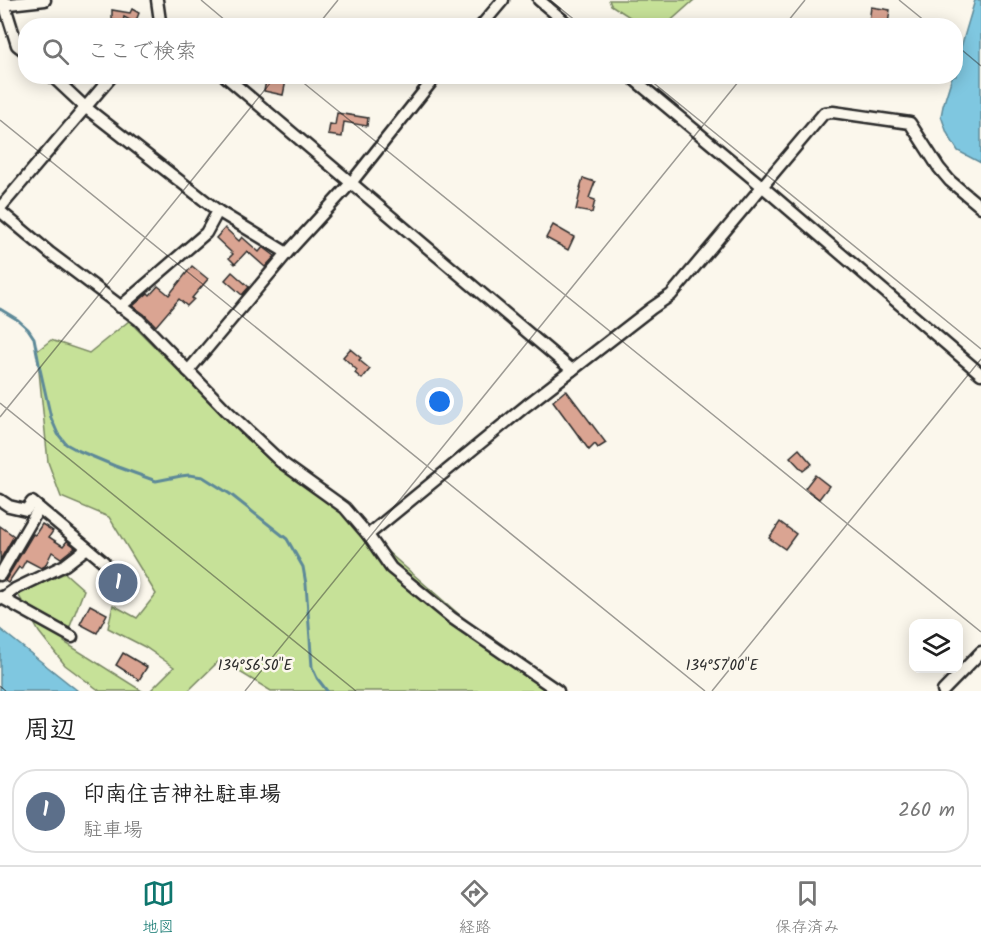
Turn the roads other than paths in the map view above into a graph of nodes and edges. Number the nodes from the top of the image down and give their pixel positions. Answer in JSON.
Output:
{"nodes":[{"id":1,"x":45,"y":0,"type":"edge"},
{"id":2,"x":157,"y":0,"type":"edge"},
{"id":3,"x":503,"y":0,"type":"edge"},
{"id":4,"x":539,"y":0,"type":"edge"},
{"id":5,"x":2,"y":3,"type":"edge"},
{"id":6,"x":160,"y":18,"type":"edge"},
{"id":7,"x":488,"y":18,"type":"edge"},
{"id":8,"x":560,"y":18,"type":"edge"},
{"id":9,"x":18,"y":46,"type":"edge"},
{"id":10,"x":61,"y":84,"type":"edge"},
{"id":11,"x":105,"y":84,"type":"edge"},
{"id":12,"x":234,"y":84,"type":"edge"},
{"id":13,"x":430,"y":84,"type":"edge"},
{"id":14,"x":640,"y":84,"type":"edge"},
{"id":15,"x":85,"y":107,"type":"junction"},
{"id":16,"x":351,"y":183,"type":"junction"},
{"id":17,"x":763,"y":187,"type":"junction"},
{"id":18,"x":981,"y":207,"type":"edge"},
{"id":19,"x":0,"y":209,"type":"edge"},
{"id":20,"x":218,"y":211,"type":"junction"},
{"id":21,"x":287,"y":253,"type":"junction"},
{"id":22,"x":120,"y":307,"type":"junction"},
{"id":23,"x":572,"y":370,"type":"junction"},
{"id":24,"x":188,"y":371,"type":"junction"},
{"id":25,"x":981,"y":374,"type":"edge"},
{"id":26,"x":0,"y":500,"type":"edge"},
{"id":27,"x":39,"y":508,"type":"junction"},
{"id":28,"x":368,"y":535,"type":"junction"},
{"id":29,"x":87,"y":548,"type":"junction"},
{"id":30,"x":104,"y":562,"type":"dead end"},
{"id":31,"x":0,"y":574,"type":"edge"},
{"id":32,"x":1,"y":597,"type":"edge"},
{"id":33,"x":72,"y":637,"type":"dead end"},
{"id":34,"x":981,"y":652,"type":"edge"},
{"id":35,"x":558,"y":691,"type":"edge"},
{"id":36,"x":943,"y":691,"type":"edge"}],
"edges":[{"from":1,"to":5,"type":"street"},
{"from":2,"to":6,"type":"street"},
{"from":3,"to":7,"type":"street"},
{"from":4,"to":8,"type":"street"},
{"from":5,"to":9,"type":"street"},
{"from":10,"to":15,"type":"street"},
{"from":11,"to":15,"type":"street"},
{"from":12,"to":16,"type":"street"},
{"from":13,"to":16,"type":"street"},
{"from":14,"to":17,"type":"street"},
{"from":15,"to":19,"type":"street"},
{"from":15,"to":20,"type":"street"},
{"from":16,"to":21,"type":"street"},
{"from":16,"to":23,"type":"street"},
{"from":17,"to":18,"type":"street"},
{"from":17,"to":23,"type":"street"},
{"from":17,"to":25,"type":"street"},
{"from":19,"to":22,"type":"street"},
{"from":20,"to":21,"type":"street"},
{"from":20,"to":22,"type":"street"},
{"from":21,"to":24,"type":"street"},
{"from":22,"to":24,"type":"street"},
{"from":23,"to":28,"type":"street"},
{"from":24,"to":28,"type":"street"},
{"from":26,"to":27,"type":"street"},
{"from":27,"to":29,"type":"street"},
{"from":27,"to":31,"type":"street"},
{"from":28,"to":35,"type":"street"},
{"from":29,"to":30,"type":"street"},
{"from":29,"to":32,"type":"street"},
{"from":32,"to":33,"type":"street"},
{"from":34,"to":36,"type":"street"}]}
